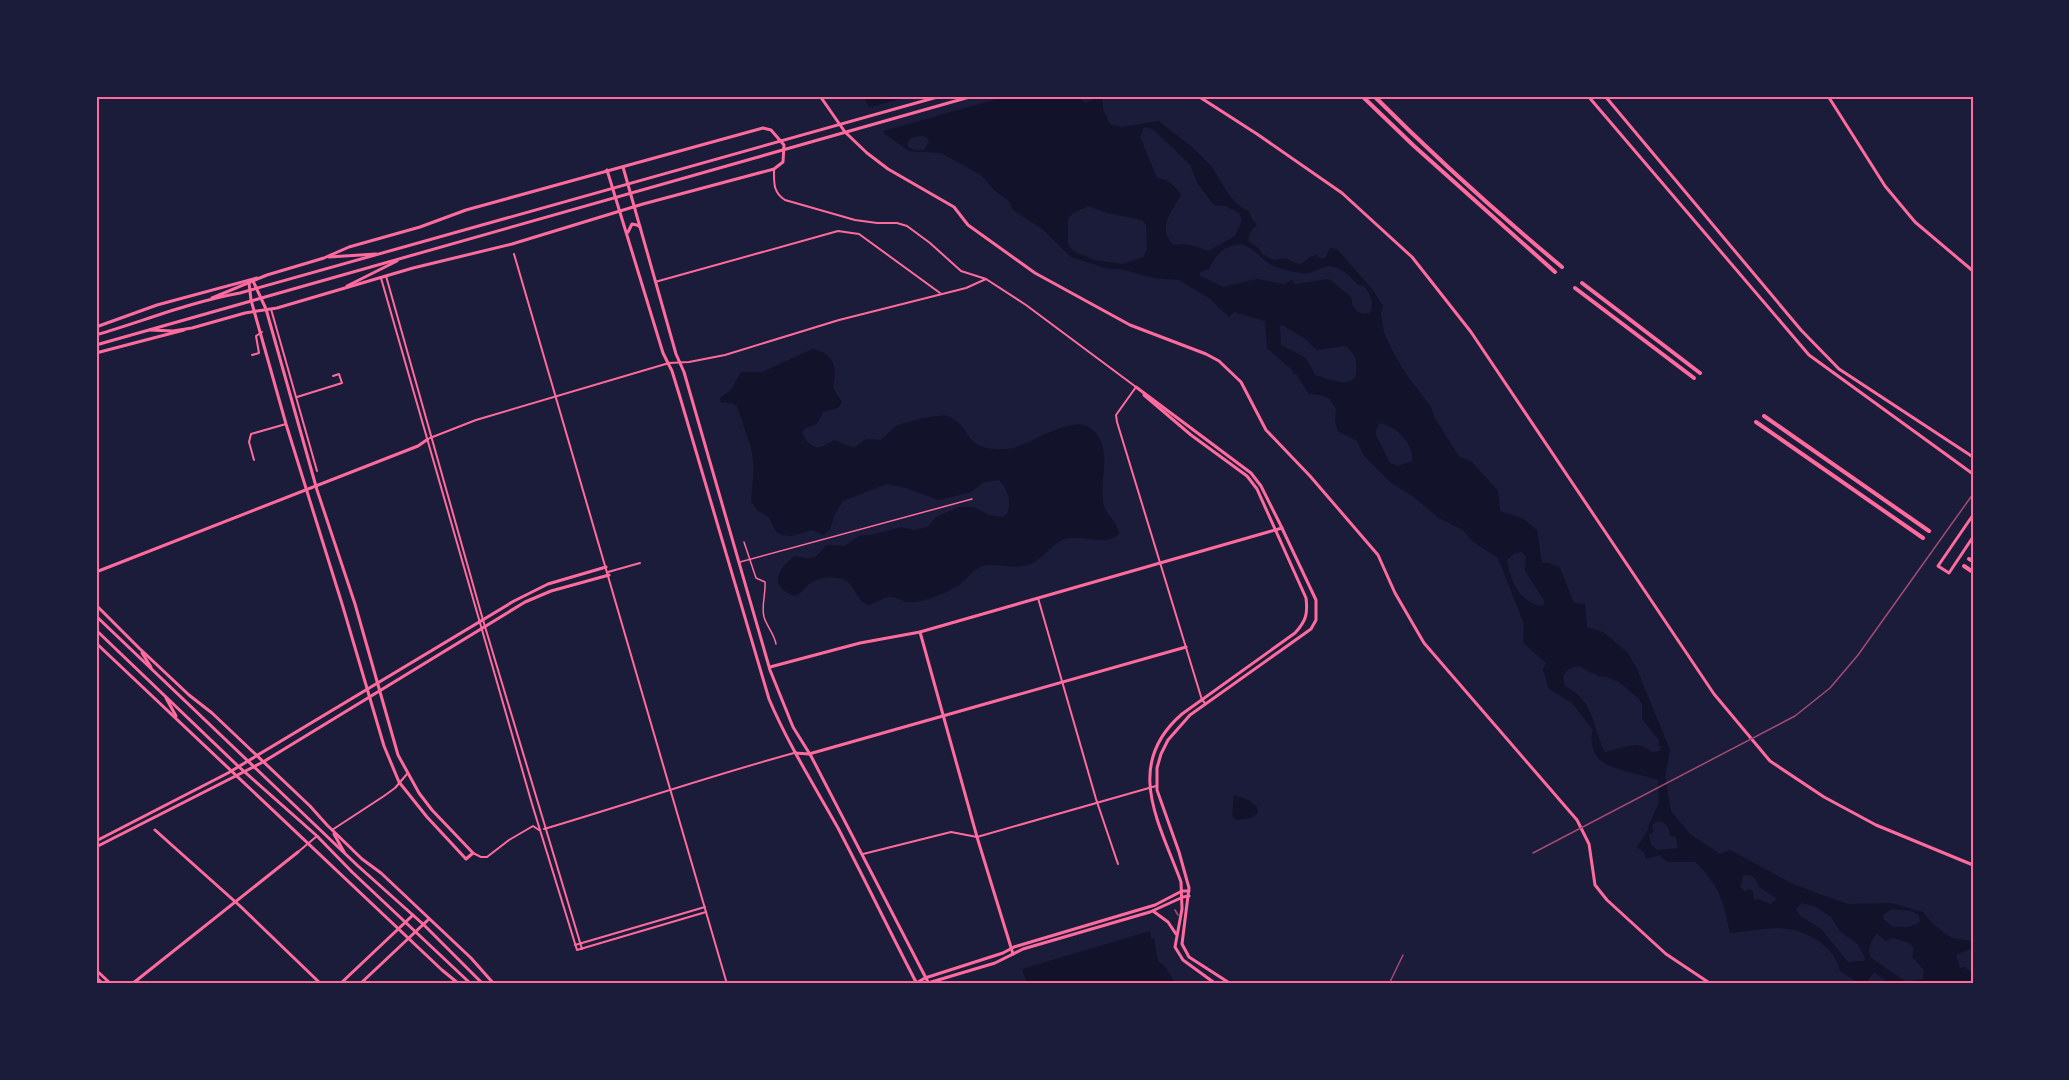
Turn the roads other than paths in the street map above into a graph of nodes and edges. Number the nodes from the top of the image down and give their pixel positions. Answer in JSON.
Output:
{"nodes":[{"id":1,"x":820,"y":96,"type":"edge"},
{"id":2,"x":941,"y":96,"type":"edge"},
{"id":3,"x":974,"y":96,"type":"edge"},
{"id":4,"x":1198,"y":96,"type":"edge"},
{"id":5,"x":1362,"y":96,"type":"edge"},
{"id":6,"x":1374,"y":96,"type":"edge"},
{"id":7,"x":1588,"y":96,"type":"edge"},
{"id":8,"x":1605,"y":96,"type":"edge"},
{"id":9,"x":1828,"y":96,"type":"edge"},
{"id":10,"x":623,"y":167,"type":"junction"},
{"id":11,"x":774,"y":169,"type":"junction"},
{"id":12,"x":607,"y":170,"type":"junction"},
{"id":13,"x":635,"y":208,"type":"junction"},
{"id":14,"x":621,"y":212,"type":"junction"},
{"id":15,"x":641,"y":229,"type":"junction"},
{"id":16,"x":627,"y":233,"type":"junction"},
{"id":17,"x":378,"y":254,"type":"junction"},
{"id":18,"x":514,"y":254,"type":"dead end"},
{"id":19,"x":324,"y":258,"type":"junction"},
{"id":20,"x":400,"y":259,"type":"junction"},
{"id":21,"x":1562,"y":267,"type":"dead end"},
{"id":22,"x":1973,"y":271,"type":"edge"},
{"id":23,"x":1555,"y":272,"type":"dead end"},
{"id":24,"x":267,"y":275,"type":"junction"},
{"id":25,"x":386,"y":276,"type":"junction"},
{"id":26,"x":381,"y":278,"type":"junction"},
{"id":27,"x":986,"y":279,"type":"junction"},
{"id":28,"x":251,"y":282,"type":"junction"},
{"id":29,"x":655,"y":282,"type":"junction"},
{"id":30,"x":1582,"y":283,"type":"dead end"},
{"id":31,"x":1575,"y":288,"type":"dead end"},
{"id":32,"x":257,"y":289,"type":"junction"},
{"id":33,"x":251,"y":290,"type":"junction"},
{"id":34,"x":940,"y":293,"type":"junction"},
{"id":35,"x":325,"y":294,"type":"junction"},
{"id":36,"x":261,"y":298,"type":"junction"},
{"id":37,"x":210,"y":299,"type":"junction"},
{"id":38,"x":251,"y":300,"type":"junction"},
{"id":39,"x":266,"y":309,"type":"junction"},
{"id":40,"x":271,"y":309,"type":"junction"},
{"id":41,"x":255,"y":311,"type":"junction"},
{"id":42,"x":96,"y":327,"type":"edge"},
{"id":43,"x":192,"y":328,"type":"junction"},
{"id":44,"x":148,"y":330,"type":"junction"},
{"id":45,"x":262,"y":332,"type":"junction"},
{"id":46,"x":96,"y":335,"type":"edge"},
{"id":47,"x":96,"y":345,"type":"edge"},
{"id":48,"x":96,"y":353,"type":"edge"},
{"id":49,"x":252,"y":355,"type":"dead end"},
{"id":50,"x":669,"y":363,"type":"junction"},
{"id":51,"x":680,"y":363,"type":"junction"},
{"id":52,"x":1700,"y":373,"type":"dead end"},
{"id":53,"x":333,"y":376,"type":"dead end"},
{"id":54,"x":1694,"y":378,"type":"dead end"},
{"id":55,"x":1136,"y":387,"type":"junction"},
{"id":56,"x":556,"y":396,"type":"junction"},
{"id":57,"x":296,"y":397,"type":"junction"},
{"id":58,"x":1764,"y":416,"type":"dead end"},
{"id":59,"x":1756,"y":422,"type":"dead end"},
{"id":60,"x":286,"y":424,"type":"junction"},
{"id":61,"x":430,"y":439,"type":"junction"},
{"id":62,"x":1973,"y":457,"type":"edge"},
{"id":63,"x":254,"y":459,"type":"dead end"},
{"id":64,"x":317,"y":471,"type":"dead end"},
{"id":65,"x":1973,"y":474,"type":"edge"},
{"id":66,"x":316,"y":487,"type":"junction"},
{"id":67,"x":307,"y":490,"type":"junction"},
{"id":68,"x":972,"y":499,"type":"dead end"},
{"id":69,"x":1973,"y":515,"type":"edge"},
{"id":70,"x":1282,"y":528,"type":"junction"},
{"id":71,"x":1276,"y":530,"type":"junction"},
{"id":72,"x":1929,"y":531,"type":"dead end"},
{"id":73,"x":1973,"y":537,"type":"edge"},
{"id":74,"x":1923,"y":538,"type":"dead end"},
{"id":75,"x":744,"y":542,"type":"dead end"},
{"id":76,"x":750,"y":559,"type":"junction"},
{"id":77,"x":640,"y":563,"type":"dead end"},
{"id":78,"x":739,"y":563,"type":"junction"},
{"id":79,"x":1161,"y":563,"type":"junction"},
{"id":80,"x":1964,"y":566,"type":"dead end"},
{"id":81,"x":608,"y":571,"type":"junction"},
{"id":82,"x":96,"y":572,"type":"edge"},
{"id":83,"x":1973,"y":572,"type":"edge"},
{"id":84,"x":1038,"y":598,"type":"junction"},
{"id":85,"x":96,"y":605,"type":"edge"},
{"id":86,"x":96,"y":616,"type":"edge"},
{"id":87,"x":481,"y":621,"type":"junction"},
{"id":88,"x":483,"y":628,"type":"junction"},
{"id":89,"x":96,"y":630,"type":"edge"},
{"id":90,"x":920,"y":632,"type":"junction"},
{"id":91,"x":96,"y":643,"type":"edge"},
{"id":92,"x":776,"y":644,"type":"dead end"},
{"id":93,"x":1186,"y":647,"type":"junction"},
{"id":94,"x":139,"y":648,"type":"junction"},
{"id":95,"x":770,"y":667,"type":"junction"},
{"id":96,"x":157,"y":676,"type":"junction"},
{"id":97,"x":148,"y":680,"type":"junction"},
{"id":98,"x":1062,"y":681,"type":"junction"},
{"id":99,"x":377,"y":684,"type":"junction"},
{"id":100,"x":142,"y":685,"type":"junction"},
{"id":101,"x":367,"y":690,"type":"junction"},
{"id":102,"x":379,"y":692,"type":"junction"},
{"id":103,"x":165,"y":696,"type":"junction"},
{"id":104,"x":369,"y":698,"type":"junction"},
{"id":105,"x":1202,"y":700,"type":"junction"},
{"id":106,"x":1206,"y":704,"type":"junction"},
{"id":107,"x":944,"y":716,"type":"junction"},
{"id":108,"x":177,"y":719,"type":"junction"},
{"id":109,"x":794,"y":753,"type":"junction"},
{"id":110,"x":810,"y":754,"type":"junction"},
{"id":111,"x":255,"y":755,"type":"junction"},
{"id":112,"x":248,"y":760,"type":"junction"},
{"id":113,"x":263,"y":762,"type":"junction"},
{"id":114,"x":238,"y":766,"type":"junction"},
{"id":115,"x":254,"y":766,"type":"junction"},
{"id":116,"x":232,"y":770,"type":"junction"},
{"id":117,"x":245,"y":771,"type":"junction"},
{"id":118,"x":407,"y":774,"type":"junction"},
{"id":119,"x":236,"y":775,"type":"junction"},
{"id":120,"x":399,"y":782,"type":"junction"},
{"id":121,"x":1156,"y":786,"type":"junction"},
{"id":122,"x":1149,"y":788,"type":"junction"},
{"id":123,"x":672,"y":791,"type":"junction"},
{"id":124,"x":1097,"y":803,"type":"junction"},
{"id":125,"x":546,"y":829,"type":"junction"},
{"id":126,"x":155,"y":830,"type":"dead end"},
{"id":127,"x":332,"y":830,"type":"junction"},
{"id":128,"x":540,"y":830,"type":"junction"},
{"id":129,"x":317,"y":836,"type":"junction"},
{"id":130,"x":977,"y":837,"type":"junction"},
{"id":131,"x":96,"y":841,"type":"edge"},
{"id":132,"x":308,"y":844,"type":"junction"},
{"id":133,"x":96,"y":847,"type":"edge"},
{"id":134,"x":298,"y":852,"type":"joint"},
{"id":135,"x":473,"y":853,"type":"junction"},
{"id":136,"x":345,"y":854,"type":"junction"},
{"id":137,"x":861,"y":855,"type":"junction"},
{"id":138,"x":1118,"y":864,"type":"dead end"},
{"id":139,"x":1973,"y":865,"type":"edge"},
{"id":140,"x":1182,"y":891,"type":"junction"},
{"id":141,"x":1189,"y":891,"type":"junction"},
{"id":142,"x":1183,"y":897,"type":"junction"},
{"id":143,"x":1189,"y":897,"type":"junction"},
{"id":144,"x":236,"y":903,"type":"junction"},
{"id":145,"x":705,"y":907,"type":"junction"},
{"id":146,"x":1153,"y":911,"type":"junction"},
{"id":147,"x":706,"y":912,"type":"junction"},
{"id":148,"x":414,"y":915,"type":"junction"},
{"id":149,"x":429,"y":919,"type":"junction"},
{"id":150,"x":407,"y":923,"type":"junction"},
{"id":151,"x":424,"y":925,"type":"junction"},
{"id":152,"x":400,"y":929,"type":"junction"},
{"id":153,"x":416,"y":933,"type":"junction"},
{"id":154,"x":1177,"y":935,"type":"junction"},
{"id":155,"x":410,"y":939,"type":"junction"},
{"id":156,"x":581,"y":944,"type":"junction"},
{"id":157,"x":576,"y":945,"type":"junction"},
{"id":158,"x":1011,"y":948,"type":"junction"},
{"id":159,"x":582,"y":949,"type":"junction"},
{"id":160,"x":1013,"y":954,"type":"junction"},
{"id":161,"x":96,"y":970,"type":"edge"},
{"id":162,"x":96,"y":977,"type":"edge"},
{"id":163,"x":925,"y":978,"type":"junction"},
{"id":164,"x":929,"y":983,"type":"edge"},
{"id":165,"x":103,"y":984,"type":"edge"},
{"id":166,"x":111,"y":984,"type":"edge"},
{"id":167,"x":132,"y":984,"type":"edge"},
{"id":168,"x":321,"y":984,"type":"edge"},
{"id":169,"x":340,"y":984,"type":"edge"},
{"id":170,"x":360,"y":984,"type":"edge"},
{"id":171,"x":459,"y":984,"type":"edge"},
{"id":172,"x":471,"y":984,"type":"edge"},
{"id":173,"x":483,"y":984,"type":"edge"},
{"id":174,"x":494,"y":984,"type":"edge"},
{"id":175,"x":727,"y":984,"type":"edge"},
{"id":176,"x":915,"y":984,"type":"edge"},
{"id":177,"x":1216,"y":984,"type":"edge"},
{"id":178,"x":1231,"y":984,"type":"edge"},
{"id":179,"x":1711,"y":984,"type":"edge"}],
"edges":[{"from":1,"to":179,"type":"street"},
{"from":2,"to":17,"type":"street"},
{"from":3,"to":20,"type":"street"},
{"from":4,"to":139,"type":"street"},
{"from":5,"to":23,"type":"highway"},
{"from":6,"to":21,"type":"highway"},
{"from":7,"to":65,"type":"street"},
{"from":8,"to":62,"type":"street"},
{"from":9,"to":22,"type":"street"},
{"from":10,"to":11,"type":"street"},
{"from":10,"to":12,"type":"street"},
{"from":10,"to":13,"type":"street"},
{"from":11,"to":13,"type":"street"},
{"from":11,"to":27,"type":"street"},
{"from":12,"to":14,"type":"street"},
{"from":12,"to":19,"type":"street"},
{"from":13,"to":14,"type":"street"},
{"from":13,"to":15,"type":"street"},
{"from":14,"to":16,"type":"street"},
{"from":14,"to":25,"type":"street"},
{"from":15,"to":16,"type":"street"},
{"from":15,"to":29,"type":"street"},
{"from":16,"to":50,"type":"street"},
{"from":17,"to":19,"type":"street"},
{"from":17,"to":32,"type":"street"},
{"from":18,"to":56,"type":"street"},
{"from":19,"to":24,"type":"street"},
{"from":20,"to":35,"type":"street"},
{"from":20,"to":36,"type":"street"},
{"from":24,"to":28,"type":"street"},
{"from":24,"to":42,"type":"street"},
{"from":25,"to":26,"type":"street"},
{"from":25,"to":61,"type":"street"},
{"from":26,"to":35,"type":"street"},
{"from":26,"to":61,"type":"street"},
{"from":27,"to":34,"type":"street"},
{"from":27,"to":55,"type":"street"},
{"from":28,"to":32,"type":"street"},
{"from":28,"to":33,"type":"street"},
{"from":28,"to":37,"type":"street"},
{"from":29,"to":34,"type":"street"},
{"from":29,"to":51,"type":"street"},
{"from":30,"to":52,"type":"highway"},
{"from":31,"to":54,"type":"highway"},
{"from":32,"to":33,"type":"street"},
{"from":32,"to":36,"type":"street"},
{"from":33,"to":37,"type":"street"},
{"from":33,"to":38,"type":"street"},
{"from":34,"to":51,"type":"street"},
{"from":35,"to":40,"type":"street"},
{"from":36,"to":38,"type":"street"},
{"from":36,"to":39,"type":"street"},
{"from":37,"to":46,"type":"street"},
{"from":38,"to":41,"type":"street"},
{"from":38,"to":44,"type":"street"},
{"from":39,"to":40,"type":"street"},
{"from":39,"to":41,"type":"street"},
{"from":39,"to":66,"type":"street"},
{"from":40,"to":57,"type":"street"},
{"from":41,"to":43,"type":"street"},
{"from":41,"to":45,"type":"street"},
{"from":43,"to":44,"type":"street"},
{"from":43,"to":48,"type":"street"},
{"from":44,"to":47,"type":"street"},
{"from":45,"to":49,"type":"street"},
{"from":45,"to":60,"type":"street"},
{"from":50,"to":51,"type":"street"},
{"from":50,"to":56,"type":"street"},
{"from":50,"to":109,"type":"street"},
{"from":51,"to":78,"type":"street"},
{"from":53,"to":57,"type":"street"},
{"from":55,"to":70,"type":"street"},
{"from":55,"to":71,"type":"street"},
{"from":55,"to":79,"type":"street"},
{"from":56,"to":61,"type":"street"},
{"from":56,"to":81,"type":"street"},
{"from":57,"to":64,"type":"street"},
{"from":58,"to":72,"type":"highway"},
{"from":59,"to":74,"type":"highway"},
{"from":60,"to":63,"type":"street"},
{"from":60,"to":67,"type":"street"},
{"from":61,"to":66,"type":"street"},
{"from":61,"to":87,"type":"street"},
{"from":66,"to":67,"type":"street"},
{"from":66,"to":99,"type":"street"},
{"from":67,"to":82,"type":"street"},
{"from":67,"to":101,"type":"street"},
{"from":68,"to":76,"type":"street"},
{"from":69,"to":73,"type":"street"},
{"from":70,"to":71,"type":"street"},
{"from":70,"to":106,"type":"street"},
{"from":71,"to":79,"type":"street"},
{"from":71,"to":105,"type":"street"},
{"from":75,"to":76,"type":"street"},
{"from":76,"to":78,"type":"street"},
{"from":76,"to":92,"type":"street"},
{"from":77,"to":81,"type":"street"},
{"from":78,"to":95,"type":"street"},
{"from":79,"to":84,"type":"street"},
{"from":79,"to":93,"type":"street"},
{"from":80,"to":83,"type":"highway"},
{"from":81,"to":87,"type":"street"},
{"from":81,"to":88,"type":"street"},
{"from":81,"to":123,"type":"street"},
{"from":84,"to":90,"type":"street"},
{"from":84,"to":98,"type":"street"},
{"from":85,"to":94,"type":"street"},
{"from":86,"to":96,"type":"street"},
{"from":87,"to":88,"type":"street"},
{"from":87,"to":99,"type":"street"},
{"from":88,"to":102,"type":"street"},
{"from":88,"to":125,"type":"street"},
{"from":88,"to":128,"type":"street"},
{"from":89,"to":97,"type":"street"},
{"from":90,"to":95,"type":"street"},
{"from":90,"to":107,"type":"street"},
{"from":91,"to":100,"type":"street"},
{"from":93,"to":98,"type":"street"},
{"from":93,"to":105,"type":"street"},
{"from":94,"to":96,"type":"street"},
{"from":94,"to":111,"type":"street"},
{"from":95,"to":110,"type":"street"},
{"from":96,"to":112,"type":"street"},
{"from":97,"to":100,"type":"street"},
{"from":97,"to":103,"type":"street"},
{"from":98,"to":107,"type":"street"},
{"from":98,"to":124,"type":"street"},
{"from":99,"to":101,"type":"street"},
{"from":99,"to":102,"type":"street"},
{"from":100,"to":108,"type":"street"},
{"from":101,"to":104,"type":"street"},
{"from":101,"to":111,"type":"street"},
{"from":102,"to":104,"type":"street"},
{"from":102,"to":118,"type":"street"},
{"from":103,"to":108,"type":"street"},
{"from":103,"to":114,"type":"street"},
{"from":104,"to":113,"type":"street"},
{"from":104,"to":120,"type":"street"},
{"from":105,"to":106,"type":"street"},
{"from":105,"to":122,"type":"street"},
{"from":106,"to":121,"type":"street"},
{"from":107,"to":110,"type":"street"},
{"from":107,"to":130,"type":"street"},
{"from":108,"to":116,"type":"street"},
{"from":109,"to":110,"type":"street"},
{"from":109,"to":123,"type":"street"},
{"from":109,"to":176,"type":"street"},
{"from":110,"to":137,"type":"street"},
{"from":111,"to":112,"type":"street"},
{"from":111,"to":113,"type":"street"},
{"from":112,"to":114,"type":"street"},
{"from":112,"to":115,"type":"street"},
{"from":113,"to":115,"type":"street"},
{"from":113,"to":127,"type":"street"},
{"from":114,"to":116,"type":"street"},
{"from":114,"to":117,"type":"street"},
{"from":115,"to":117,"type":"street"},
{"from":115,"to":136,"type":"street"},
{"from":116,"to":119,"type":"street"},
{"from":116,"to":131,"type":"street"},
{"from":117,"to":119,"type":"street"},
{"from":117,"to":129,"type":"street"},
{"from":118,"to":120,"type":"street"},
{"from":118,"to":135,"type":"street"},
{"from":119,"to":132,"type":"street"},
{"from":119,"to":133,"type":"street"},
{"from":120,"to":127,"type":"street"},
{"from":120,"to":135,"type":"street"},
{"from":121,"to":122,"type":"street"},
{"from":121,"to":141,"type":"street"},
{"from":122,"to":124,"type":"street"},
{"from":122,"to":140,"type":"street"},
{"from":123,"to":125,"type":"street"},
{"from":123,"to":145,"type":"street"},
{"from":124,"to":130,"type":"street"},
{"from":124,"to":138,"type":"street"},
{"from":125,"to":128,"type":"street"},
{"from":125,"to":156,"type":"street"},
{"from":126,"to":144,"type":"street"},
{"from":127,"to":136,"type":"street"},
{"from":127,"to":149,"type":"street"},
{"from":128,"to":135,"type":"street"},
{"from":128,"to":157,"type":"street"},
{"from":129,"to":132,"type":"street"},
{"from":129,"to":150,"type":"street"},
{"from":130,"to":137,"type":"street"},
{"from":130,"to":158,"type":"street"},
{"from":132,"to":134,"type":"street"},
{"from":132,"to":152,"type":"street"},
{"from":134,"to":144,"type":"street"},
{"from":136,"to":148,"type":"street"},
{"from":137,"to":163,"type":"street"},
{"from":140,"to":141,"type":"street"},
{"from":140,"to":142,"type":"street"},
{"from":140,"to":158,"type":"street"},
{"from":141,"to":143,"type":"street"},
{"from":142,"to":143,"type":"street"},
{"from":142,"to":146,"type":"street"},
{"from":142,"to":154,"type":"street"},
{"from":143,"to":178,"type":"street"},
{"from":144,"to":167,"type":"street"},
{"from":144,"to":168,"type":"street"},
{"from":145,"to":147,"type":"street"},
{"from":145,"to":156,"type":"street"},
{"from":146,"to":154,"type":"street"},
{"from":146,"to":160,"type":"street"},
{"from":147,"to":159,"type":"street"},
{"from":147,"to":175,"type":"street"},
{"from":148,"to":150,"type":"street"},
{"from":148,"to":151,"type":"street"},
{"from":149,"to":151,"type":"street"},
{"from":149,"to":174,"type":"street"},
{"from":150,"to":152,"type":"street"},
{"from":150,"to":153,"type":"street"},
{"from":151,"to":153,"type":"street"},
{"from":151,"to":173,"type":"street"},
{"from":152,"to":155,"type":"street"},
{"from":152,"to":169,"type":"street"},
{"from":153,"to":155,"type":"street"},
{"from":153,"to":172,"type":"street"},
{"from":154,"to":177,"type":"street"},
{"from":155,"to":170,"type":"street"},
{"from":155,"to":171,"type":"street"},
{"from":156,"to":157,"type":"street"},
{"from":156,"to":159,"type":"street"},
{"from":157,"to":159,"type":"street"},
{"from":158,"to":160,"type":"street"},
{"from":158,"to":163,"type":"street"},
{"from":160,"to":164,"type":"street"},
{"from":161,"to":166,"type":"street"},
{"from":162,"to":165,"type":"street"},
{"from":163,"to":164,"type":"street"},
{"from":163,"to":176,"type":"street"},
{"from":164,"to":176,"type":"street"}]}
